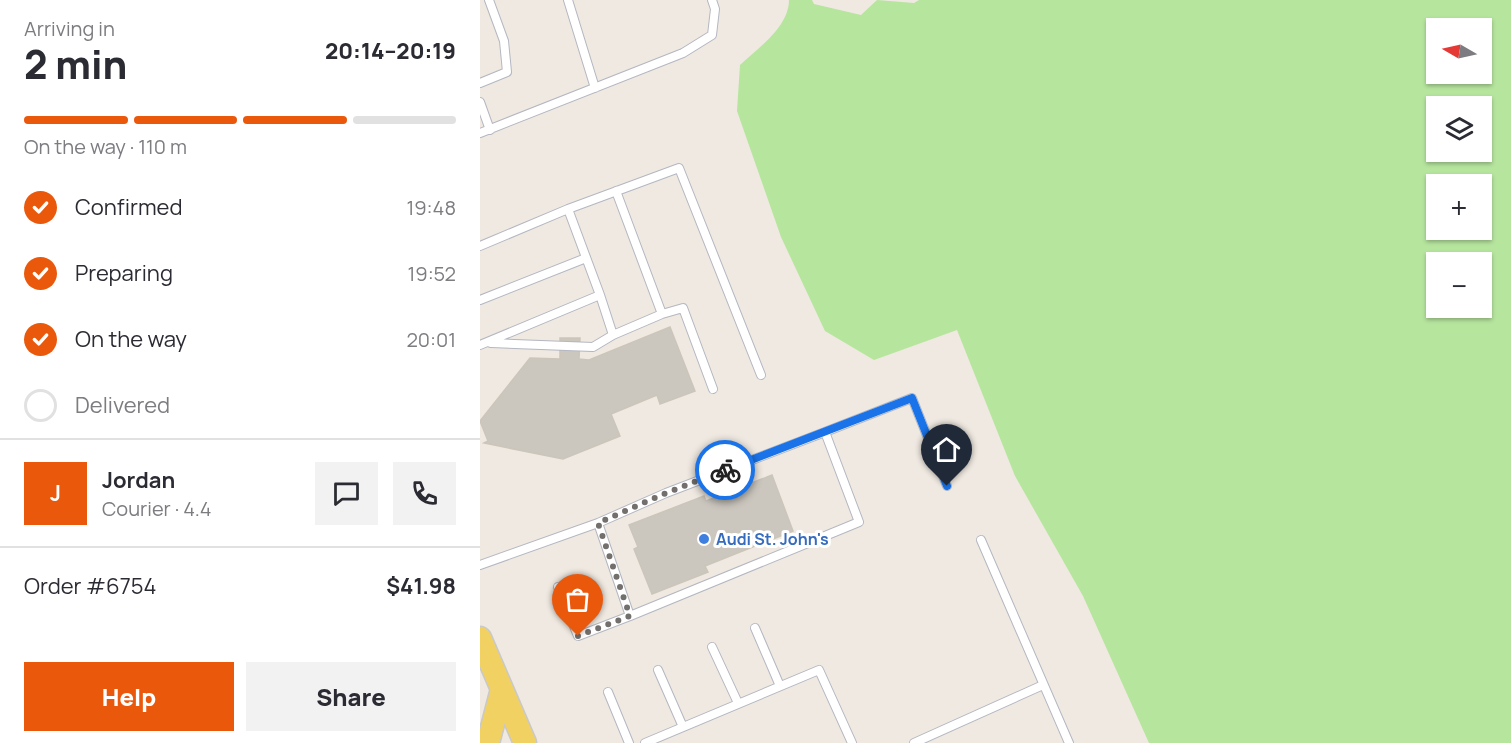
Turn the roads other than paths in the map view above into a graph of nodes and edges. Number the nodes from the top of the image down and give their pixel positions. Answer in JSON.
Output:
{"nodes":[{"id":1,"x":489,"y":0,"type":"edge"},
{"id":2,"x":568,"y":0,"type":"edge"},
{"id":3,"x":712,"y":0,"type":"edge"},
{"id":4,"x":480,"y":83,"type":"edge"},
{"id":5,"x":595,"y":88,"type":"junction"},
{"id":6,"x":480,"y":102,"type":"edge"},
{"id":7,"x":490,"y":129,"type":"junction"},
{"id":8,"x":480,"y":133,"type":"edge"},
{"id":9,"x":616,"y":191,"type":"junction"},
{"id":10,"x":568,"y":209,"type":"junction"},
{"id":11,"x":480,"y":246,"type":"edge"},
{"id":12,"x":586,"y":258,"type":"junction"},
{"id":13,"x":600,"y":295,"type":"junction"},
{"id":14,"x":480,"y":300,"type":"edge"},
{"id":15,"x":662,"y":314,"type":"junction"},
{"id":16,"x":613,"y":335,"type":"junction"},
{"id":17,"x":483,"y":344,"type":"edge"},
{"id":18,"x":761,"y":375,"type":"dead end"},
{"id":19,"x":713,"y":389,"type":"dead end"},
{"id":20,"x":825,"y":432,"type":"junction"},
{"id":21,"x":947,"y":486,"type":"dead end"},
{"id":22,"x":598,"y":523,"type":"junction"},
{"id":23,"x":981,"y":540,"type":"dead end"},
{"id":24,"x":480,"y":565,"type":"edge"},
{"id":25,"x":558,"y":587,"type":"dead end"},
{"id":26,"x":630,"y":616,"type":"junction"},
{"id":27,"x":755,"y":628,"type":"dead end"},
{"id":28,"x":480,"y":638,"type":"edge"},
{"id":29,"x":712,"y":647,"type":"dead end"},
{"id":30,"x":658,"y":670,"type":"dead end"},
{"id":31,"x":1043,"y":685,"type":"junction"},
{"id":32,"x":780,"y":686,"type":"junction"},
{"id":33,"x":502,"y":689,"type":"junction"},
{"id":34,"x":608,"y":692,"type":"dead end"},
{"id":35,"x":738,"y":704,"type":"junction"},
{"id":36,"x":683,"y":727,"type":"junction"},
{"id":37,"x":488,"y":743,"type":"edge"},
{"id":38,"x":525,"y":743,"type":"edge"},
{"id":39,"x":628,"y":743,"type":"edge"},
{"id":40,"x":645,"y":743,"type":"edge"},
{"id":41,"x":852,"y":743,"type":"edge"},
{"id":42,"x":914,"y":743,"type":"edge"},
{"id":43,"x":1069,"y":743,"type":"edge"}],
"edges":[{"from":1,"to":4,"type":"lane"},
{"from":2,"to":5,"type":"lane"},
{"from":3,"to":5,"type":"lane"},
{"from":5,"to":7,"type":"lane"},
{"from":6,"to":7,"type":"lane"},
{"from":7,"to":8,"type":"lane"},
{"from":9,"to":10,"type":"lane"},
{"from":9,"to":15,"type":"lane"},
{"from":9,"to":18,"type":"lane"},
{"from":10,"to":11,"type":"lane"},
{"from":10,"to":12,"type":"lane"},
{"from":12,"to":13,"type":"lane"},
{"from":12,"to":14,"type":"lane"},
{"from":13,"to":16,"type":"lane"},
{"from":13,"to":17,"type":"lane"},
{"from":15,"to":16,"type":"lane"},
{"from":15,"to":19,"type":"lane"},
{"from":16,"to":17,"type":"lane"},
{"from":20,"to":21,"type":"lane"},
{"from":20,"to":22,"type":"lane"},
{"from":20,"to":26,"type":"lane"},
{"from":22,"to":24,"type":"lane"},
{"from":22,"to":26,"type":"lane"},
{"from":23,"to":31,"type":"lane"},
{"from":25,"to":26,"type":"lane"},
{"from":27,"to":32,"type":"lane"},
{"from":28,"to":33,"type":"main road"},
{"from":29,"to":35,"type":"lane"},
{"from":30,"to":36,"type":"lane"},
{"from":31,"to":42,"type":"lane"},
{"from":31,"to":43,"type":"lane"},
{"from":32,"to":35,"type":"lane"},
{"from":32,"to":41,"type":"lane"},
{"from":33,"to":37,"type":"main road"},
{"from":33,"to":38,"type":"main road"},
{"from":34,"to":39,"type":"lane"},
{"from":35,"to":36,"type":"lane"},
{"from":36,"to":40,"type":"lane"}]}
